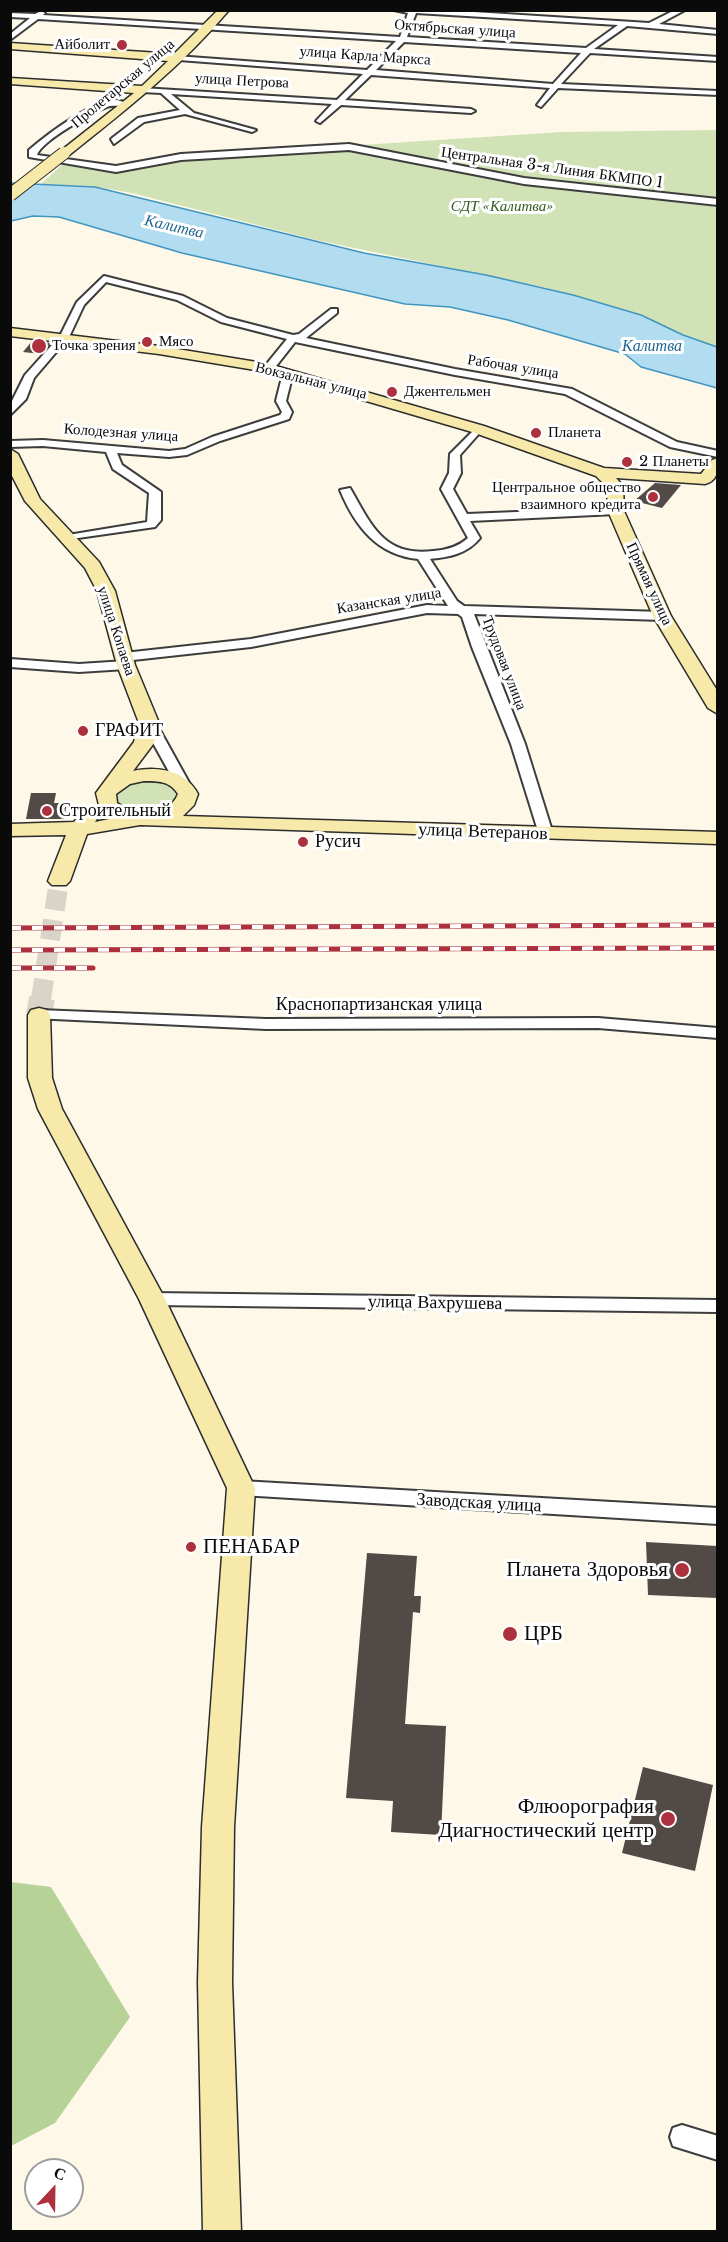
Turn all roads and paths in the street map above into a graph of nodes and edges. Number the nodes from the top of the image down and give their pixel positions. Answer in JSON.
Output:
{"nodes":[{"id":1,"x":44,"y":10,"type":"edge"},
{"id":2,"x":224,"y":10,"type":"edge"},
{"id":3,"x":397,"y":10,"type":"edge"},
{"id":4,"x":682,"y":10,"type":"edge"},
{"id":5,"x":413,"y":11,"type":"edge"},
{"id":6,"x":10,"y":15,"type":"edge"},
{"id":7,"x":37,"y":16,"type":"junction"},
{"id":8,"x":626,"y":23,"type":"junction"},
{"id":9,"x":650,"y":25,"type":"junction"},
{"id":10,"x":208,"y":28,"type":"junction"},
{"id":11,"x":717,"y":32,"type":"edge"},
{"id":12,"x":10,"y":38,"type":"edge"},
{"id":13,"x":403,"y":39,"type":"junction"},
{"id":14,"x":10,"y":46,"type":"edge"},
{"id":15,"x":586,"y":51,"type":"junction"},
{"id":16,"x":180,"y":58,"type":"junction"},
{"id":17,"x":717,"y":59,"type":"edge"},
{"id":18,"x":370,"y":72,"type":"junction"},
{"id":19,"x":10,"y":81,"type":"edge"},
{"id":20,"x":555,"y":86,"type":"junction"},
{"id":21,"x":145,"y":90,"type":"junction"},
{"id":22,"x":163,"y":91,"type":"junction"},
{"id":23,"x":717,"y":93,"type":"edge"},
{"id":24,"x":340,"y":102,"type":"junction"},
{"id":25,"x":126,"y":104,"type":"junction"},
{"id":26,"x":541,"y":105,"type":"dead end"},
{"id":27,"x":185,"y":111,"type":"junction"},
{"id":28,"x":471,"y":111,"type":"dead end"},
{"id":29,"x":320,"y":121,"type":"dead end"},
{"id":30,"x":252,"y":130,"type":"dead end"},
{"id":31,"x":114,"y":141,"type":"dead end"},
{"id":32,"x":10,"y":195,"type":"edge"},
{"id":33,"x":717,"y":202,"type":"edge"},
{"id":34,"x":334,"y":312,"type":"dead end"},
{"id":35,"x":10,"y":332,"type":"edge"},
{"id":36,"x":63,"y":336,"type":"junction"},
{"id":37,"x":293,"y":338,"type":"junction"},
{"id":38,"x":269,"y":368,"type":"junction"},
{"id":39,"x":288,"y":373,"type":"junction"},
{"id":40,"x":10,"y":412,"type":"edge"},
{"id":41,"x":478,"y":429,"type":"junction"},
{"id":42,"x":10,"y":444,"type":"edge"},
{"id":43,"x":111,"y":451,"type":"junction"},
{"id":44,"x":10,"y":454,"type":"edge"},
{"id":45,"x":717,"y":454,"type":"edge"},
{"id":46,"x":717,"y":463,"type":"edge"},
{"id":47,"x":602,"y":473,"type":"junction"},
{"id":48,"x":615,"y":486,"type":"joint"},
{"id":49,"x":346,"y":490,"type":"dead end"},
{"id":50,"x":616,"y":511,"type":"junction"},
{"id":51,"x":461,"y":518,"type":"junction"},
{"id":52,"x":68,"y":538,"type":"junction"},
{"id":53,"x":423,"y":558,"type":"junction"},
{"id":54,"x":462,"y":610,"type":"junction"},
{"id":55,"x":662,"y":616,"type":"junction"},
{"id":56,"x":125,"y":661,"type":"junction"},
{"id":57,"x":10,"y":663,"type":"edge"},
{"id":58,"x":717,"y":708,"type":"edge"},
{"id":59,"x":149,"y":723,"type":"junction"},
{"id":60,"x":109,"y":790,"type":"junction"},
{"id":61,"x":186,"y":791,"type":"junction"},
{"id":62,"x":144,"y":819,"type":"junction"},
{"id":63,"x":248,"y":824,"type":"junction"},
{"id":64,"x":78,"y":829,"type":"junction"},
{"id":65,"x":10,"y":831,"type":"edge"},
{"id":66,"x":546,"y":834,"type":"junction"},
{"id":67,"x":717,"y":838,"type":"edge"},
{"id":68,"x":59,"y":881,"type":"tunnel mouth"},
{"id":69,"x":39,"y":1015,"type":"joint"},
{"id":70,"x":717,"y":1034,"type":"edge"},
{"id":71,"x":152,"y":1299,"type":"junction"},
{"id":72,"x":717,"y":1306,"type":"edge"},
{"id":73,"x":241,"y":1488,"type":"junction"},
{"id":74,"x":717,"y":1516,"type":"edge"},
{"id":75,"x":682,"y":2137,"type":"dead end"},
{"id":76,"x":717,"y":2148,"type":"edge"},
{"id":77,"x":222,"y":2232,"type":"edge"}],
"edges":[{"from":1,"to":7,"type":"street"},
{"from":2,"to":10,"type":"main road","name":"Пролетарская улица"},
{"from":3,"to":5,"type":"street"},
{"from":4,"to":9,"type":"street"},
{"from":5,"to":8,"type":"street"},
{"from":5,"to":13,"type":"street"},
{"from":6,"to":7,"type":"street","name":"Октябрьская улица"},
{"from":7,"to":10,"type":"street","name":"Октябрьская улица"},
{"from":7,"to":12,"type":"street"},
{"from":8,"to":9,"type":"street"},
{"from":8,"to":15,"type":"street"},
{"from":9,"to":11,"type":"street"},
{"from":10,"to":13,"type":"street","name":"Октябрьская улица"},
{"from":10,"to":16,"type":"main road","name":"Пролетарская улица"},
{"from":13,"to":15,"type":"street","name":"Октябрьская улица"},
{"from":13,"to":18,"type":"street"},
{"from":14,"to":16,"type":"main road","name":"улица Карла Маркса"},
{"from":15,"to":17,"type":"street","name":"Октябрьская улица"},
{"from":15,"to":20,"type":"street"},
{"from":16,"to":18,"type":"street","name":"улица Карла Маркса"},
{"from":16,"to":21,"type":"main road","name":"Пролетарская улица"},
{"from":18,"to":20,"type":"street","name":"улица Карла Маркса"},
{"from":18,"to":24,"type":"street"},
{"from":19,"to":21,"type":"main road","name":"улица Петрова"},
{"from":20,"to":23,"type":"street","name":"улица Карла Маркса"},
{"from":20,"to":26,"type":"street"},
{"from":21,"to":22,"type":"street","name":"улица Петрова"},
{"from":21,"to":25,"type":"main road","name":"Пролетарская улица"},
{"from":22,"to":24,"type":"street","name":"улица Петрова"},
{"from":22,"to":27,"type":"street"},
{"from":24,"to":28,"type":"street","name":"улица Петрова"},
{"from":24,"to":29,"type":"street"},
{"from":25,"to":32,"type":"main road","name":"Пролетарская улица","bridge":true},
{"from":25,"to":33,"type":"street","name":"Центральная 3-я Линия БКМПО 1"},
{"from":27,"to":30,"type":"street"},
{"from":27,"to":31,"type":"street"},
{"from":34,"to":37,"type":"street"},
{"from":35,"to":36,"type":"main road","name":"Вокзальная улица"},
{"from":36,"to":37,"type":"street","name":"Рабочая улица"},
{"from":36,"to":38,"type":"main road","name":"Вокзальная улица"},
{"from":36,"to":40,"type":"street"},
{"from":37,"to":38,"type":"street"},
{"from":37,"to":45,"type":"street","name":"Рабочая улица"},
{"from":38,"to":39,"type":"main road","name":"Вокзальная улица"},
{"from":39,"to":41,"type":"main road","name":"Вокзальная улица"},
{"from":39,"to":43,"type":"street","name":"Колодезная улица"},
{"from":41,"to":47,"type":"main road","name":"Вокзальная улица"},
{"from":41,"to":51,"type":"street"},
{"from":42,"to":43,"type":"street","name":"Колодезная улица"},
{"from":43,"to":52,"type":"street"},
{"from":44,"to":52,"type":"main road","name":"улица Копаева"},
{"from":46,"to":47,"type":"main road","name":"Вокзальная улица"},
{"from":47,"to":48,"type":"main road","name":"Вокзальная улица"},
{"from":48,"to":50,"type":"main road","name":"Прямая улица"},
{"from":49,"to":53,"type":"street"},
{"from":50,"to":51,"type":"street"},
{"from":50,"to":55,"type":"main road","name":"Прямая улица"},
{"from":51,"to":53,"type":"street"},
{"from":52,"to":56,"type":"main road","name":"улица Копаева"},
{"from":53,"to":54,"type":"street","name":"Трудовая улица"},
{"from":54,"to":55,"type":"street","name":"Казанская улица"},
{"from":54,"to":56,"type":"street","name":"Казанская улица"},
{"from":54,"to":66,"type":"street","name":"Трудовая улица"},
{"from":55,"to":58,"type":"main road","name":"Прямая улица"},
{"from":56,"to":57,"type":"street","name":"Казанская улица"},
{"from":56,"to":59,"type":"main road","name":"улица Копаева"},
{"from":59,"to":60,"type":"main road"},
{"from":59,"to":61,"type":"street"},
{"from":60,"to":61,"type":"main road"},
{"from":60,"to":62,"type":"main road"},
{"from":60,"to":64,"type":"main road"},
{"from":61,"to":62,"type":"main road"},
{"from":61,"to":63,"type":"main road"},
{"from":62,"to":63,"type":"main road"},
{"from":62,"to":64,"type":"main road"},
{"from":63,"to":66,"type":"main road","name":"улица Ветеранов"},
{"from":64,"to":65,"type":"main road"},
{"from":64,"to":68,"type":"main road"},
{"from":66,"to":67,"type":"main road","name":"улица Ветеранов"},
{"from":69,"to":70,"type":"street","name":"Краснопартизанская улица"},
{"from":69,"to":71,"type":"main road"},
{"from":71,"to":72,"type":"street","name":"улица Вахрушева"},
{"from":71,"to":73,"type":"main road"},
{"from":73,"to":74,"type":"street","name":"Заводская улица"},
{"from":73,"to":77,"type":"main road"},
{"from":75,"to":76,"type":"street"}]}
